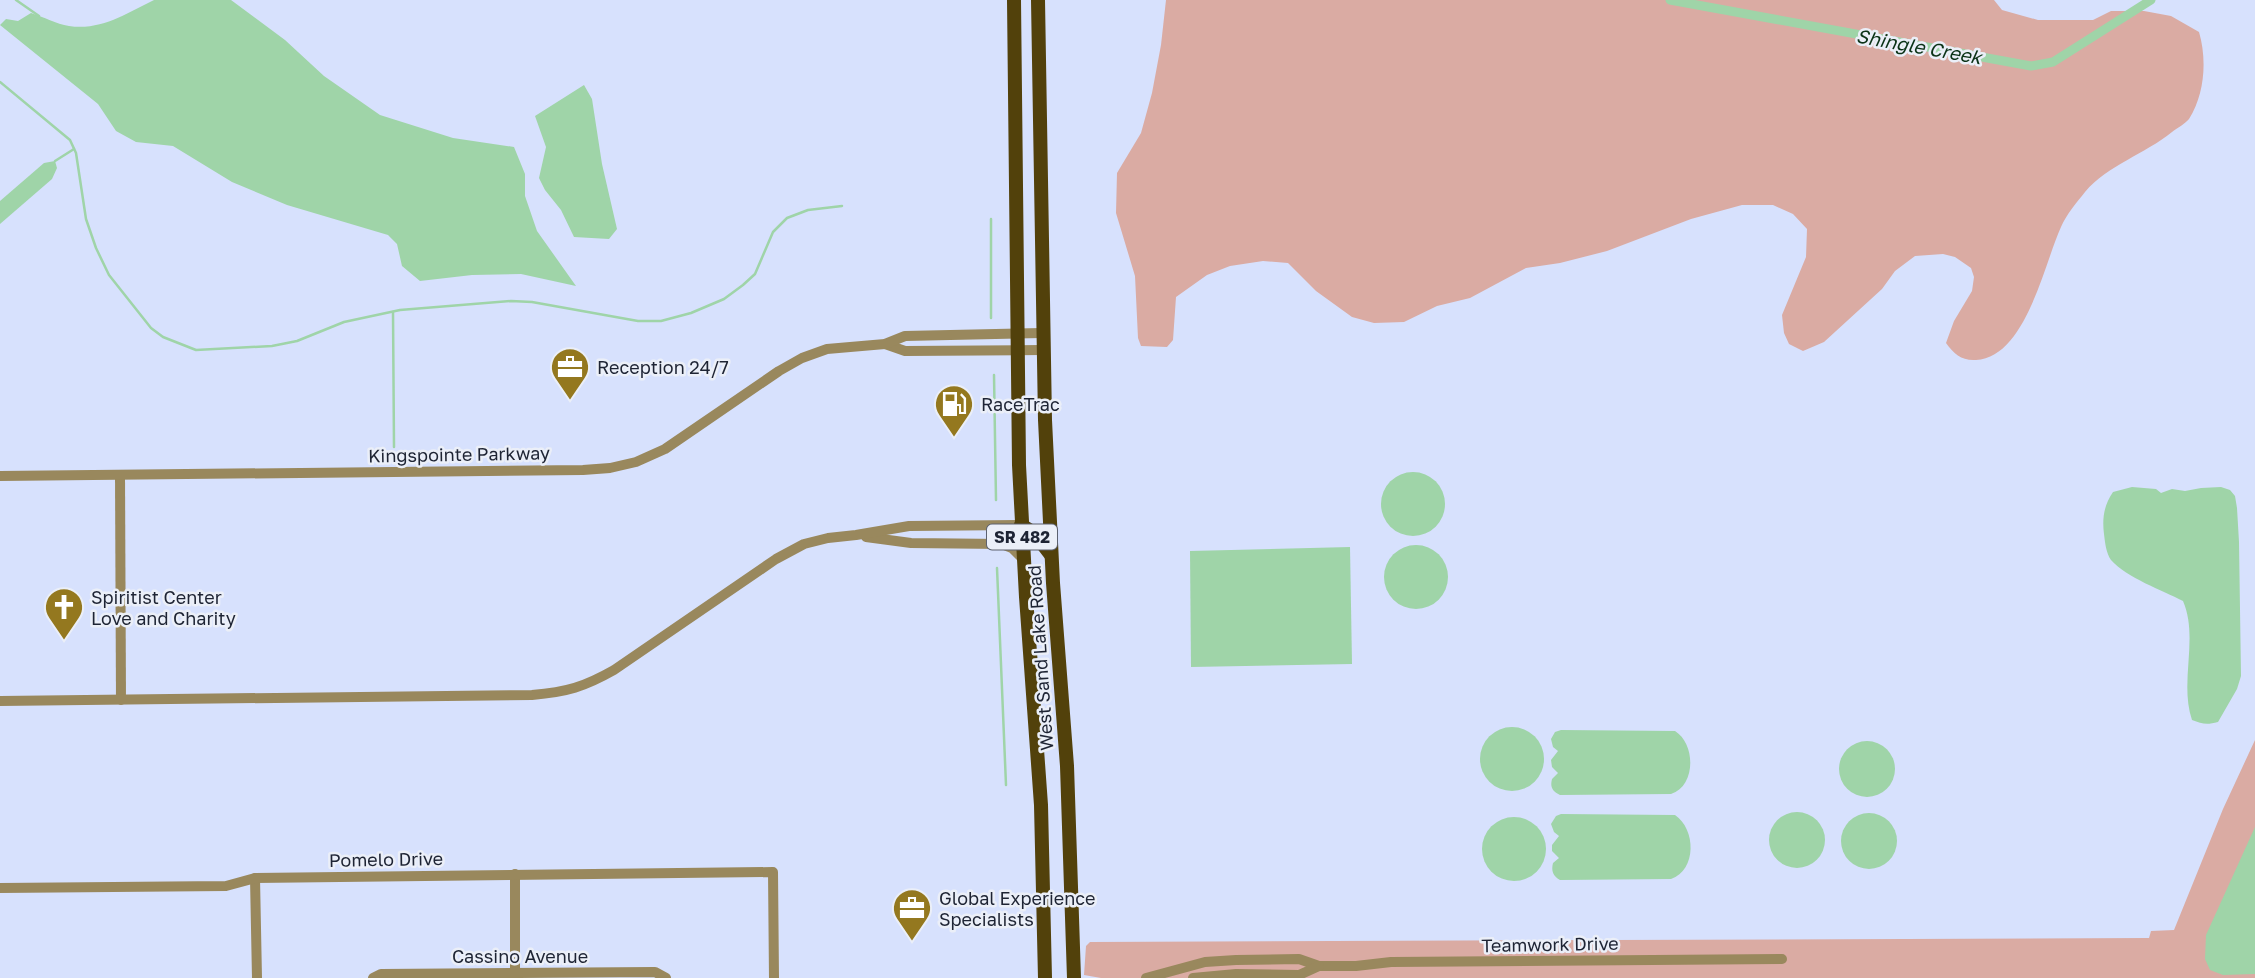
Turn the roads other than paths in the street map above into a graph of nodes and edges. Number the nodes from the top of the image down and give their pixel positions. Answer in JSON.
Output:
{"nodes":[{"id":1,"x":1038,"y":0,"type":"edge"},
{"id":2,"x":1014,"y":1,"type":"edge"},
{"id":3,"x":1042,"y":333,"type":"junction"},
{"id":4,"x":941,"y":334,"type":"junction"},
{"id":5,"x":1016,"y":334,"type":"junction"},
{"id":6,"x":885,"y":344,"type":"junction"},
{"id":7,"x":1042,"y":350,"type":"junction"},
{"id":8,"x":941,"y":351,"type":"junction"},
{"id":9,"x":1017,"y":351,"type":"junction"},
{"id":10,"x":120,"y":475,"type":"junction"},
{"id":11,"x":0,"y":476,"type":"edge"},
{"id":12,"x":1021,"y":525,"type":"junction"},
{"id":13,"x":856,"y":535,"type":"junction"},
{"id":14,"x":1052,"y":556,"type":"junction"},
{"id":15,"x":1023,"y":559,"type":"junction"},
{"id":16,"x":121,"y":699,"type":"junction"},
{"id":17,"x":0,"y":701,"type":"edge"},
{"id":18,"x":515,"y":874,"type":"junction"},
{"id":19,"x":256,"y":878,"type":"junction"},
{"id":20,"x":0,"y":888,"type":"edge"},
{"id":21,"x":1782,"y":959,"type":"dead end"},
{"id":22,"x":1319,"y":967,"type":"junction"},
{"id":23,"x":515,"y":973,"type":"junction"},
{"id":24,"x":257,"y":978,"type":"edge"},
{"id":25,"x":373,"y":978,"type":"edge"},
{"id":26,"x":666,"y":978,"type":"edge"},
{"id":27,"x":774,"y":978,"type":"edge"},
{"id":28,"x":1045,"y":978,"type":"edge"},
{"id":29,"x":1074,"y":978,"type":"edge"},
{"id":30,"x":1146,"y":978,"type":"edge"},
{"id":31,"x":1193,"y":978,"type":"edge"}],
"edges":[{"from":1,"to":3,"type":"main road","name":"West Sand Lake Road","number":"SR 482"},
{"from":2,"to":5,"type":"main road","name":"West Sand Lake Road","number":"SR 482"},
{"from":3,"to":5,"type":"street","name":"Kingspointe Parkway"},
{"from":3,"to":7,"type":"main road","name":"West Sand Lake Road","number":"SR 482"},
{"from":4,"to":5,"type":"street","name":"Kingspointe Parkway"},
{"from":4,"to":6,"type":"street","name":"Kingspointe Parkway"},
{"from":4,"to":8,"type":"street"},
{"from":5,"to":9,"type":"main road","name":"West Sand Lake Road","number":"SR 482"},
{"from":6,"to":8,"type":"street","name":"Kingspointe Parkway"},
{"from":6,"to":10,"type":"street","name":"Kingspointe Parkway"},
{"from":7,"to":9,"type":"street","name":"Kingspointe Parkway"},
{"from":7,"to":14,"type":"main road","name":"West Sand Lake Road","number":"SR 482"},
{"from":8,"to":9,"type":"street","name":"Kingspointe Parkway"},
{"from":9,"to":12,"type":"main road","name":"West Sand Lake Road","number":"SR 482"},
{"from":10,"to":11,"type":"street","name":"Kingspointe Parkway"},
{"from":10,"to":16,"type":"street"},
{"from":12,"to":13,"type":"street"},
{"from":12,"to":14,"type":"main road"},
{"from":12,"to":15,"type":"main road","name":"West Sand Lake Road","number":"SR 482"},
{"from":13,"to":15,"type":"street"},
{"from":13,"to":16,"type":"street"},
{"from":14,"to":29,"type":"main road","name":"West Sand Lake Road","number":"SR 482"},
{"from":15,"to":28,"type":"main road","name":"West Sand Lake Road","number":"SR 482"},
{"from":16,"to":17,"type":"street"},
{"from":18,"to":19,"type":"street","name":"Pomelo Drive"},
{"from":18,"to":23,"type":"street"},
{"from":18,"to":27,"type":"street","name":"Pomelo Drive"},
{"from":19,"to":20,"type":"street","name":"Pomelo Drive"},
{"from":19,"to":24,"type":"street"},
{"from":21,"to":22,"type":"street","name":"Teamwork Drive"},
{"from":22,"to":30,"type":"street","name":"Teamwork Drive"},
{"from":22,"to":31,"type":"street","name":"Teamwork Drive"},
{"from":23,"to":25,"type":"street","name":"Cassino Avenue"},
{"from":23,"to":26,"type":"street","name":"Cassino Avenue"}]}
